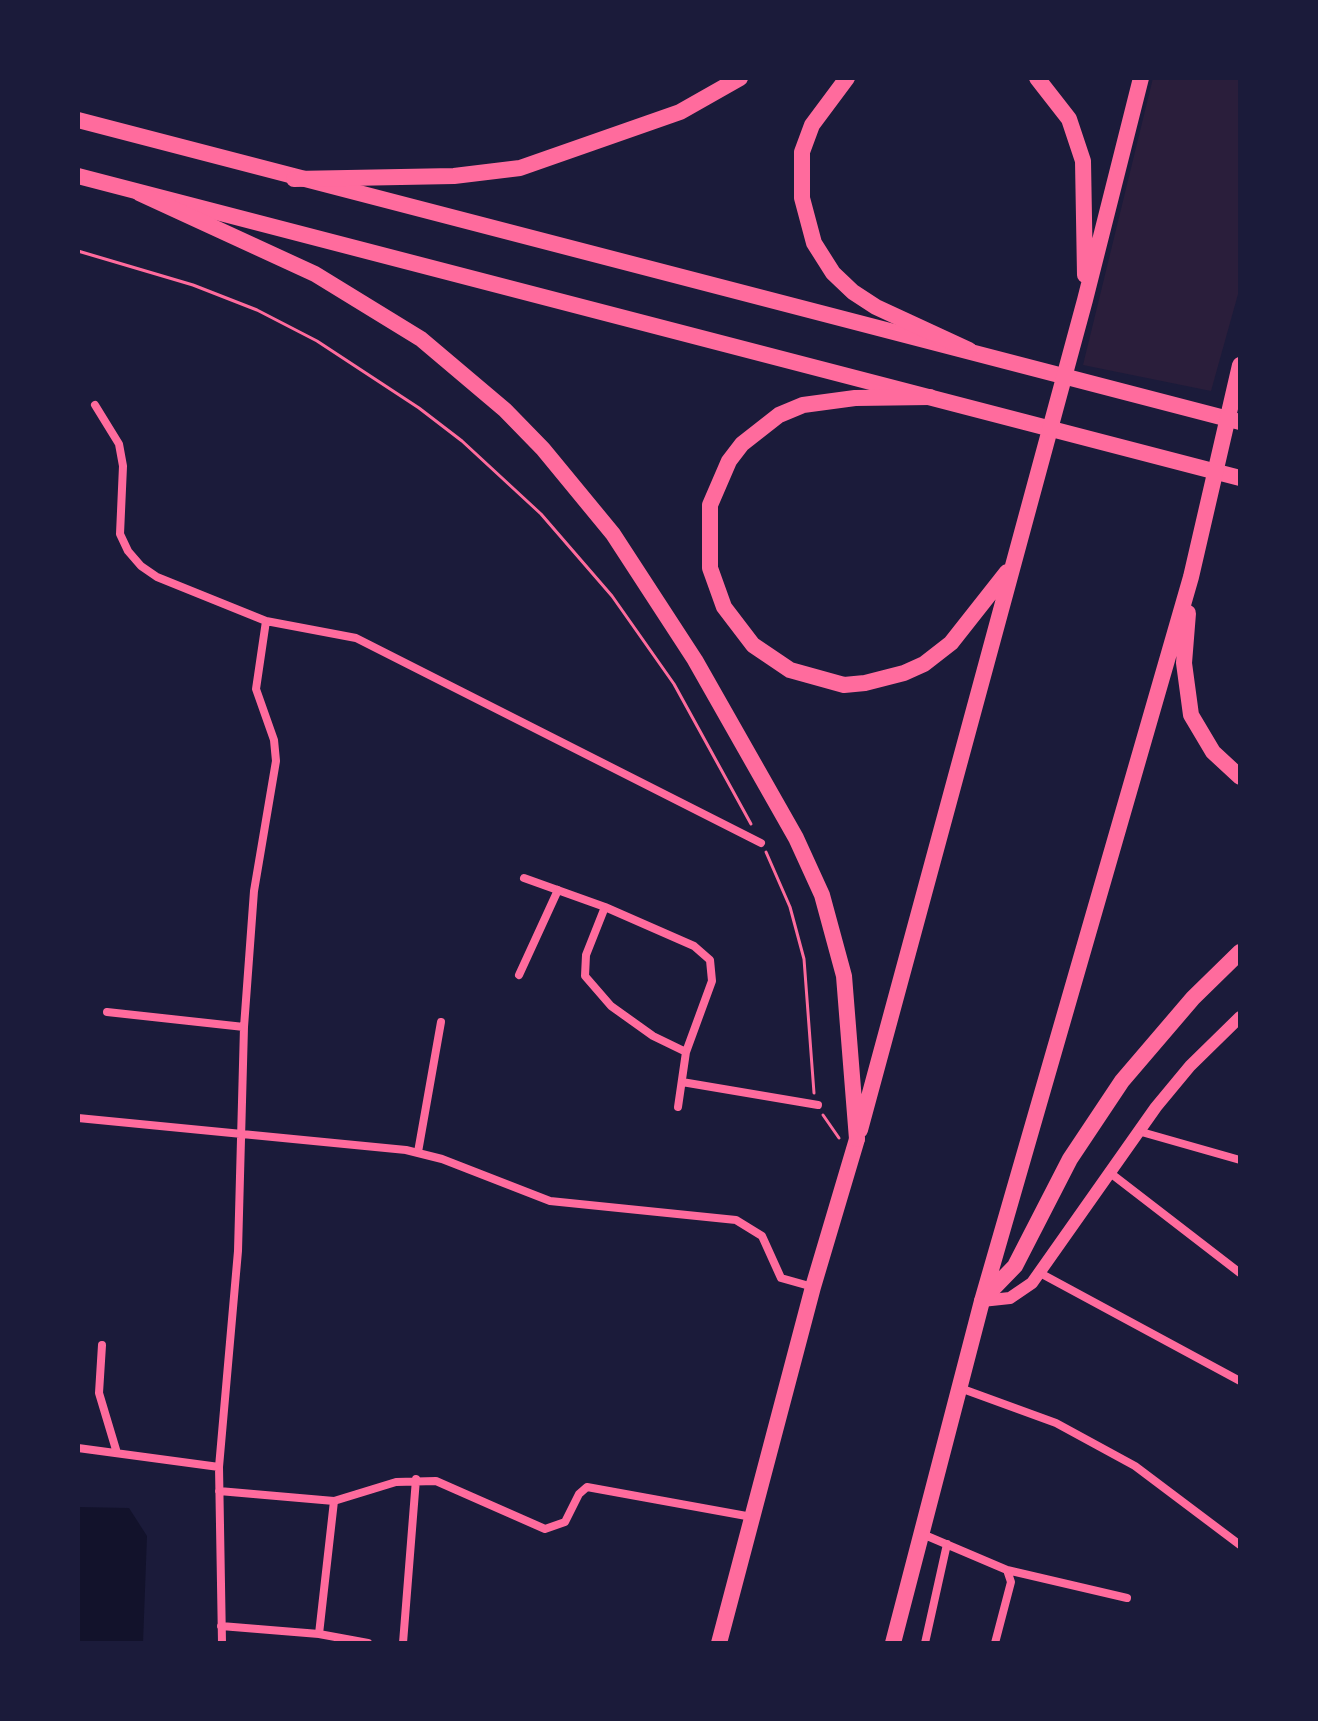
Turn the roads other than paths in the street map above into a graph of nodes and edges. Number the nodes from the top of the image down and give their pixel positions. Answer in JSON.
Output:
{"nodes":[{"id":1,"x":740,"y":78,"type":"edge"},
{"id":2,"x":847,"y":78,"type":"edge"},
{"id":3,"x":1037,"y":78,"type":"edge"},
{"id":4,"x":1141,"y":78,"type":"edge"},
{"id":5,"x":78,"y":120,"type":"edge"},
{"id":6,"x":78,"y":176,"type":"edge"},
{"id":7,"x":294,"y":179,"type":"junction"},
{"id":8,"x":139,"y":193,"type":"junction"},
{"id":9,"x":1085,"y":300,"type":"junction"},
{"id":10,"x":969,"y":350,"type":"junction"},
{"id":11,"x":1240,"y":365,"type":"edge"},
{"id":12,"x":930,"y":397,"type":"junction"},
{"id":13,"x":95,"y":405,"type":"dead end"},
{"id":14,"x":1240,"y":422,"type":"edge"},
{"id":15,"x":1240,"y":478,"type":"edge"},
{"id":16,"x":1012,"y":564,"type":"junction"},
{"id":17,"x":1191,"y":577,"type":"junction"},
{"id":18,"x":266,"y":621,"type":"junction"},
{"id":19,"x":1240,"y":777,"type":"edge"},
{"id":20,"x":761,"y":843,"type":"road end"},
{"id":21,"x":524,"y":878,"type":"dead end"},
{"id":22,"x":558,"y":890,"type":"junction"},
{"id":23,"x":605,"y":907,"type":"junction"},
{"id":24,"x":1240,"y":952,"type":"edge"},
{"id":25,"x":519,"y":975,"type":"dead end"},
{"id":26,"x":107,"y":1012,"type":"dead end"},
{"id":27,"x":1240,"y":1017,"type":"edge"},
{"id":28,"x":441,"y":1022,"type":"dead end"},
{"id":29,"x":244,"y":1027,"type":"junction"},
{"id":30,"x":686,"y":1052,"type":"junction"},
{"id":31,"x":682,"y":1082,"type":"junction"},
{"id":32,"x":818,"y":1105,"type":"road end"},
{"id":33,"x":678,"y":1107,"type":"dead end"},
{"id":34,"x":78,"y":1118,"type":"edge"},
{"id":35,"x":1138,"y":1131,"type":"junction"},
{"id":36,"x":241,"y":1135,"type":"junction"},
{"id":37,"x":856,"y":1145,"type":"junction"},
{"id":38,"x":418,"y":1152,"type":"junction"},
{"id":39,"x":1240,"y":1160,"type":"edge"},
{"id":40,"x":1109,"y":1172,"type":"junction"},
{"id":41,"x":1040,"y":1273,"type":"junction"},
{"id":42,"x":1240,"y":1273,"type":"edge"},
{"id":43,"x":813,"y":1287,"type":"junction"},
{"id":44,"x":982,"y":1301,"type":"junction"},
{"id":45,"x":102,"y":1345,"type":"dead end"},
{"id":46,"x":1240,"y":1381,"type":"edge"},
{"id":47,"x":959,"y":1388,"type":"junction"},
{"id":48,"x":78,"y":1448,"type":"edge"},
{"id":49,"x":117,"y":1453,"type":"junction"},
{"id":50,"x":219,"y":1467,"type":"junction"},
{"id":51,"x":416,"y":1479,"type":"junction"},
{"id":52,"x":219,"y":1491,"type":"junction"},
{"id":53,"x":334,"y":1501,"type":"junction"},
{"id":54,"x":753,"y":1517,"type":"junction"},
{"id":55,"x":919,"y":1533,"type":"junction"},
{"id":56,"x":947,"y":1544,"type":"junction"},
{"id":57,"x":1240,"y":1545,"type":"edge"},
{"id":58,"x":1007,"y":1570,"type":"junction"},
{"id":59,"x":1127,"y":1598,"type":"dead end"},
{"id":60,"x":221,"y":1626,"type":"junction"},
{"id":61,"x":319,"y":1634,"type":"junction"},
{"id":62,"x":222,"y":1643,"type":"edge"},
{"id":63,"x":368,"y":1643,"type":"edge"},
{"id":64,"x":403,"y":1643,"type":"edge"},
{"id":65,"x":719,"y":1643,"type":"edge"},
{"id":66,"x":893,"y":1643,"type":"edge"},
{"id":67,"x":925,"y":1643,"type":"edge"},
{"id":68,"x":995,"y":1643,"type":"edge"}],
"edges":[{"from":1,"to":7,"type":"highway"},
{"from":2,"to":10,"type":"highway"},
{"from":3,"to":9,"type":"highway"},
{"from":4,"to":9,"type":"highway"},
{"from":5,"to":7,"type":"highway"},
{"from":6,"to":8,"type":"highway"},
{"from":7,"to":10,"type":"highway"},
{"from":8,"to":12,"type":"highway"},
{"from":8,"to":37,"type":"highway"},
{"from":9,"to":16,"type":"highway"},
{"from":10,"to":14,"type":"highway"},
{"from":11,"to":17,"type":"highway"},
{"from":12,"to":15,"type":"highway"},
{"from":12,"to":16,"type":"highway"},
{"from":13,"to":18,"type":"street"},
{"from":16,"to":37,"type":"highway"},
{"from":17,"to":19,"type":"highway"},
{"from":17,"to":44,"type":"highway"},
{"from":18,"to":20,"type":"street"},
{"from":18,"to":29,"type":"street"},
{"from":21,"to":22,"type":"street"},
{"from":22,"to":23,"type":"street"},
{"from":22,"to":25,"type":"street"},
{"from":23,"to":30,"type":"street"},
{"from":23,"to":30,"type":"street"},
{"from":24,"to":44,"type":"highway"},
{"from":26,"to":29,"type":"street"},
{"from":27,"to":35,"type":"main road"},
{"from":28,"to":38,"type":"street"},
{"from":29,"to":36,"type":"street"},
{"from":30,"to":31,"type":"street"},
{"from":31,"to":32,"type":"street"},
{"from":31,"to":33,"type":"street"},
{"from":34,"to":36,"type":"street"},
{"from":35,"to":39,"type":"street"},
{"from":35,"to":40,"type":"main road"},
{"from":36,"to":38,"type":"street"},
{"from":36,"to":50,"type":"street"},
{"from":37,"to":43,"type":"highway"},
{"from":38,"to":43,"type":"street"},
{"from":40,"to":41,"type":"main road"},
{"from":40,"to":42,"type":"street"},
{"from":41,"to":44,"type":"main road"},
{"from":41,"to":46,"type":"street"},
{"from":43,"to":54,"type":"highway"},
{"from":44,"to":47,"type":"highway"},
{"from":45,"to":49,"type":"street"},
{"from":47,"to":55,"type":"highway"},
{"from":47,"to":57,"type":"street"},
{"from":48,"to":49,"type":"street"},
{"from":49,"to":50,"type":"street"},
{"from":50,"to":52,"type":"street"},
{"from":51,"to":53,"type":"street"},
{"from":51,"to":54,"type":"street"},
{"from":51,"to":64,"type":"street"},
{"from":52,"to":53,"type":"street"},
{"from":52,"to":60,"type":"street"},
{"from":53,"to":61,"type":"street"},
{"from":54,"to":65,"type":"highway"},
{"from":55,"to":56,"type":"street"},
{"from":55,"to":66,"type":"highway"},
{"from":56,"to":58,"type":"street"},
{"from":56,"to":67,"type":"street"},
{"from":58,"to":59,"type":"street"},
{"from":58,"to":68,"type":"street"},
{"from":60,"to":61,"type":"street"},
{"from":60,"to":62,"type":"street"},
{"from":61,"to":63,"type":"street"}]}
